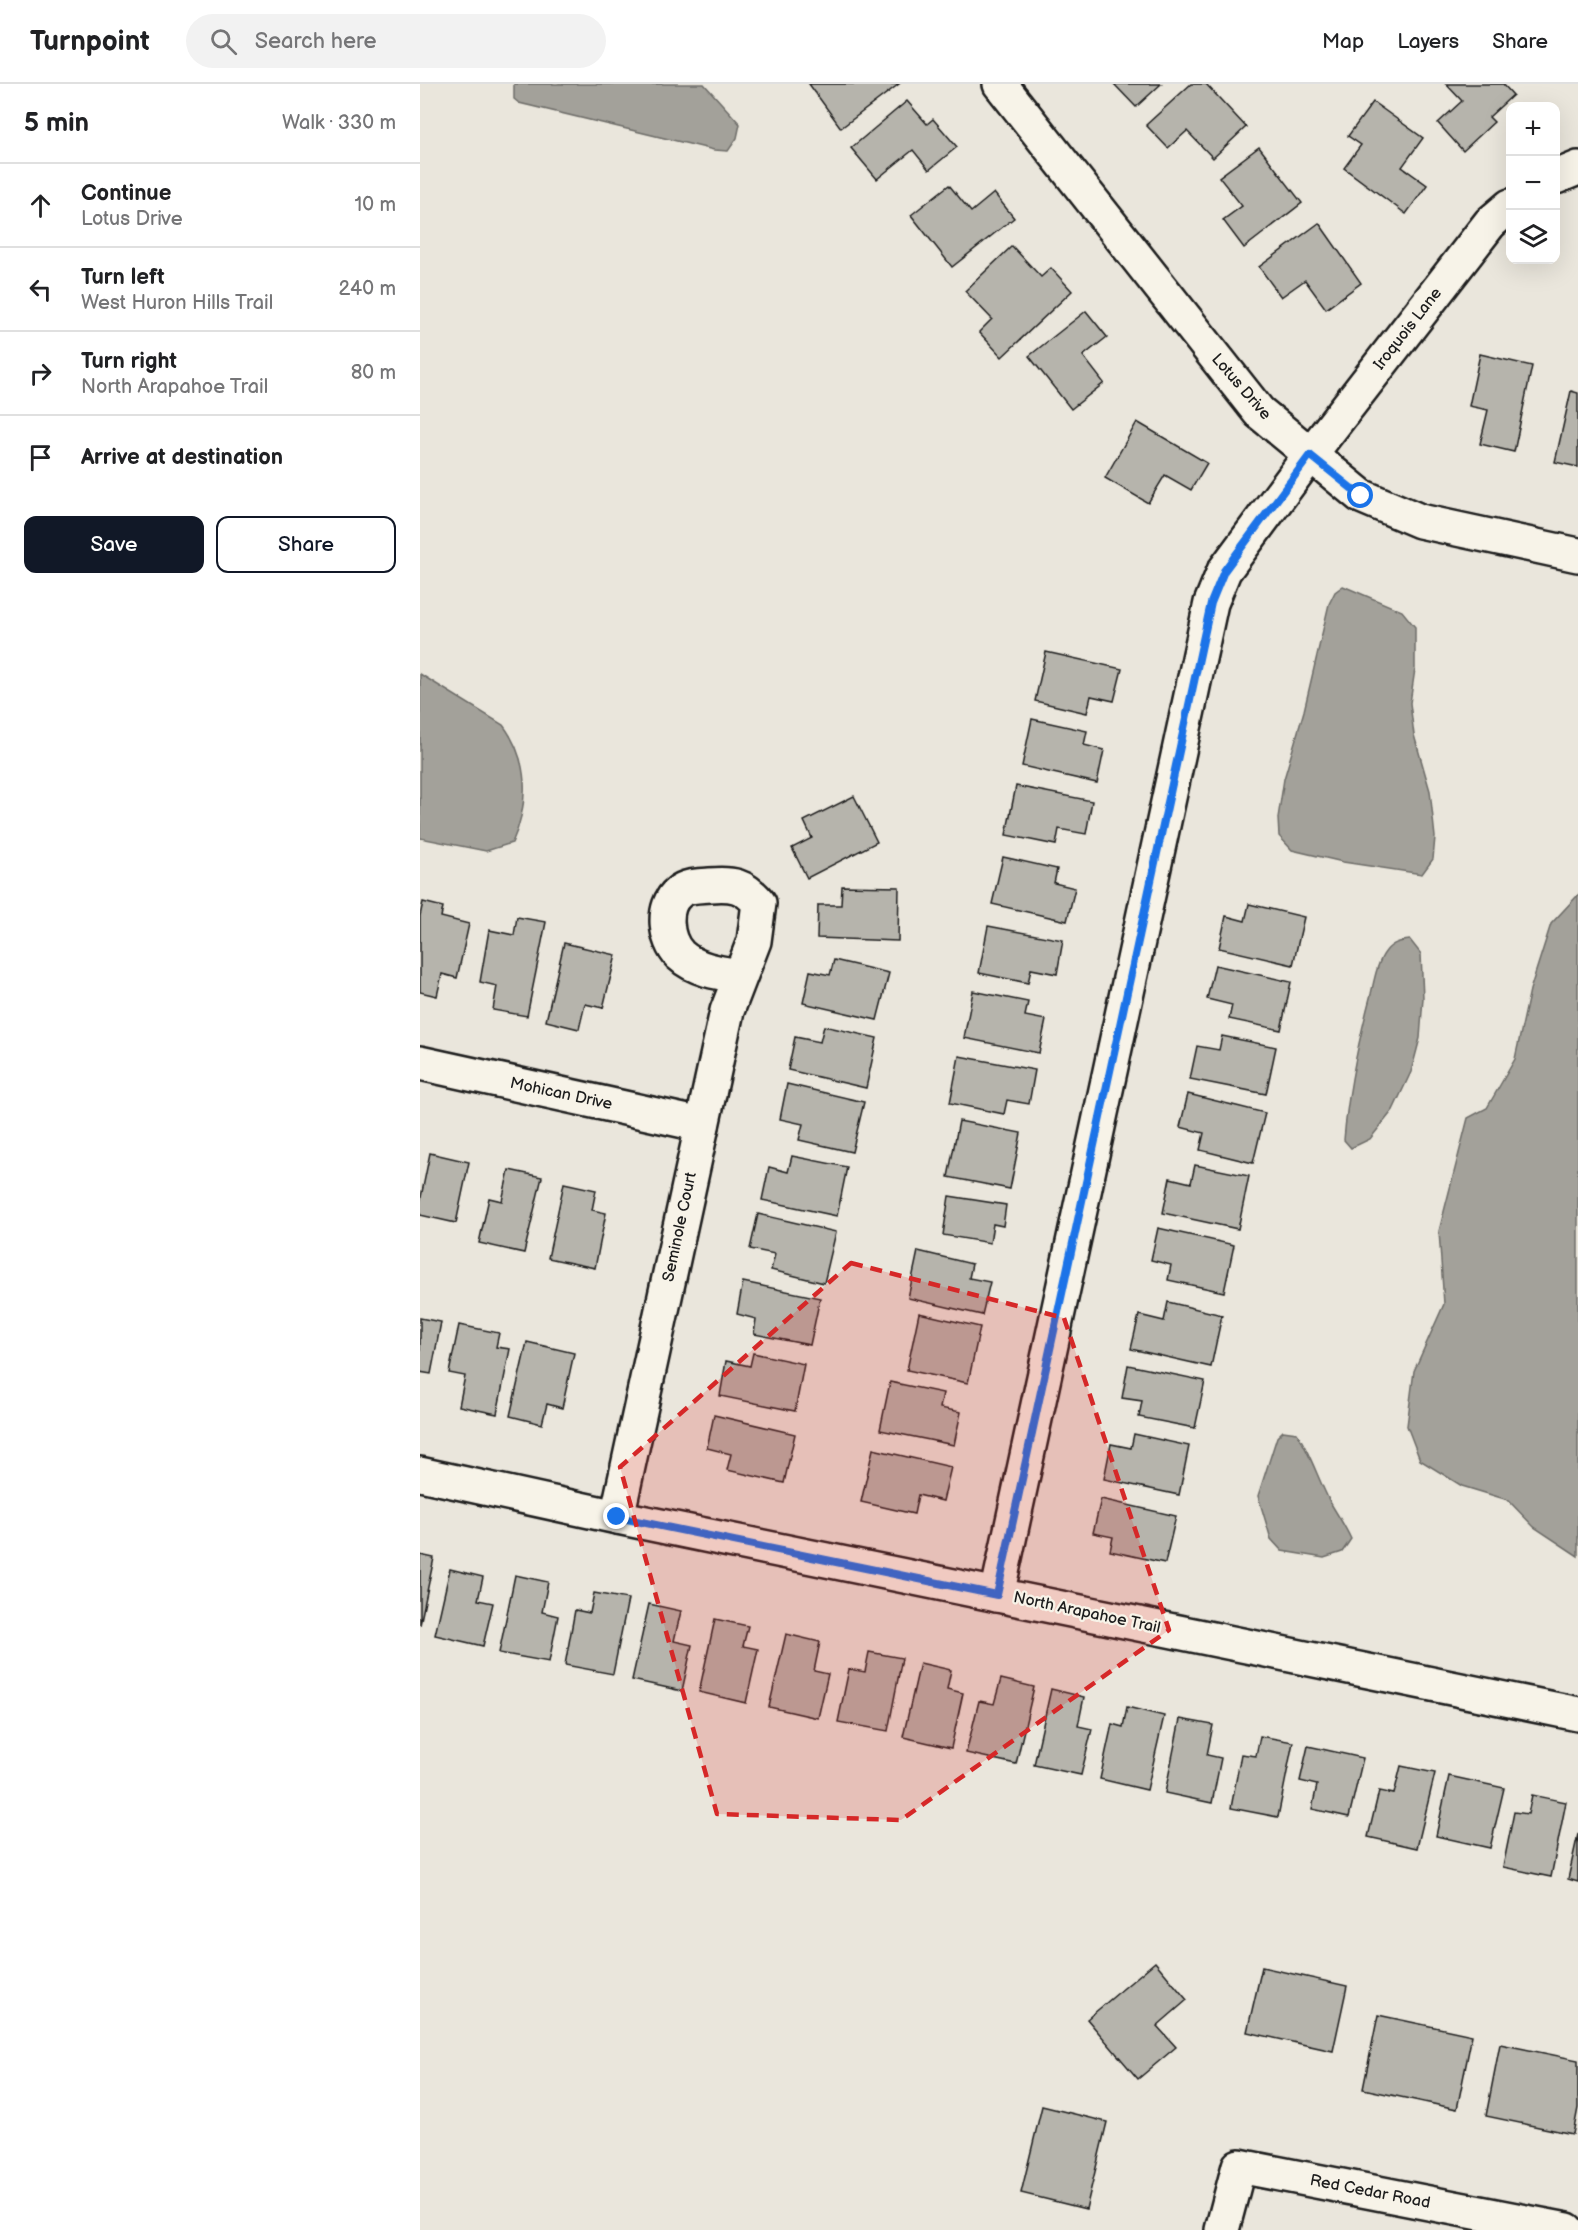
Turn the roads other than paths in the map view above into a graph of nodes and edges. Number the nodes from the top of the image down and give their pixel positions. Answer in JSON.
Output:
{"nodes":[{"id":1,"x":1000,"y":84,"type":"edge"},
{"id":2,"x":1578,"y":168,"type":"edge"},
{"id":3,"x":1560,"y":175,"type":"edge"},
{"id":4,"x":1506,"y":209,"type":"edge"},
{"id":5,"x":1310,"y":455,"type":"junction"},
{"id":6,"x":1578,"y":555,"type":"edge"},
{"id":7,"x":740,"y":976,"type":"junction"},
{"id":8,"x":420,"y":1063,"type":"edge"},
{"id":9,"x":702,"y":1125,"type":"junction"},
{"id":10,"x":420,"y":1474,"type":"edge"},
{"id":11,"x":617,"y":1517,"type":"junction"},
{"id":12,"x":997,"y":1595,"type":"junction"},
{"id":13,"x":1578,"y":1714,"type":"edge"},
{"id":14,"x":1222,"y":2230,"type":"edge"},
{"id":15,"x":1567,"y":2230,"type":"edge"}],
"edges":[{"from":1,"to":5,"type":"street","name":"Lotus Drive"},
{"from":2,"to":3,"type":"street"},
{"from":4,"to":5,"type":"street","name":"Iroquois Lane"},
{"from":5,"to":6,"type":"street","name":"Lotus Drive"},
{"from":5,"to":12,"type":"street","name":"Iroquois Lane"},
{"from":7,"to":7,"type":"street","name":"Seminole Court"},
{"from":7,"to":9,"type":"street","name":"Seminole Court"},
{"from":8,"to":9,"type":"street","name":"Mohican Drive"},
{"from":9,"to":11,"type":"street","name":"Seminole Court"},
{"from":10,"to":11,"type":"street","name":"North Arapahoe Trail"},
{"from":11,"to":12,"type":"street","name":"North Arapahoe Trail"},
{"from":12,"to":13,"type":"street","name":"North Arapahoe Trail"},
{"from":14,"to":15,"type":"street","name":"Red Cedar Road"}]}
